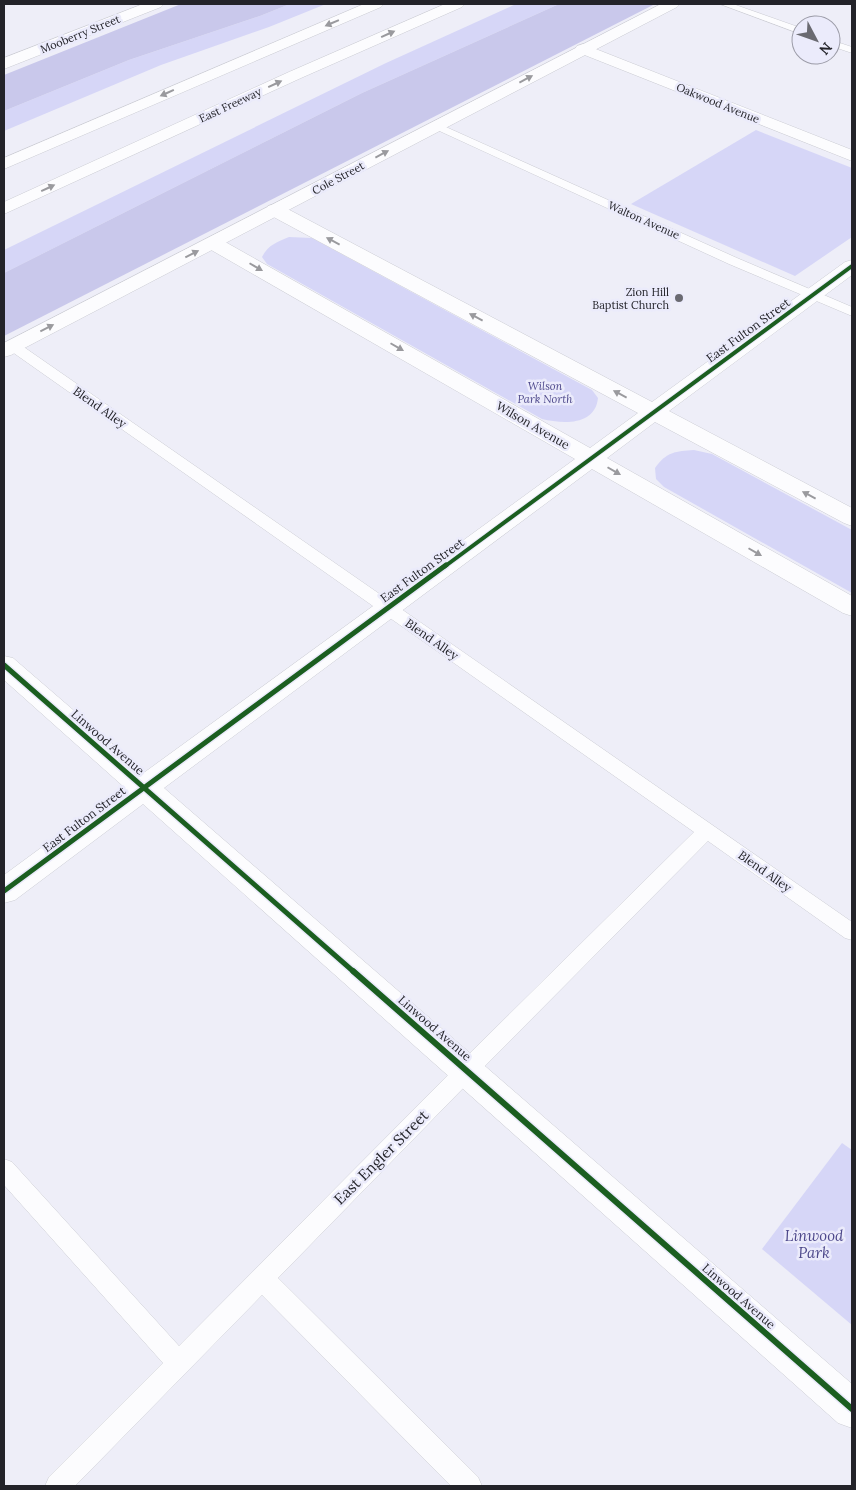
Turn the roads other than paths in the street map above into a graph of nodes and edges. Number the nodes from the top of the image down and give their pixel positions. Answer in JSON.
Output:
{"nodes":[{"id":1,"x":156,"y":4,"type":"edge"},
{"id":2,"x":376,"y":4,"type":"edge"},
{"id":3,"x":457,"y":4,"type":"edge"},
{"id":4,"x":672,"y":4,"type":"edge"},
{"id":5,"x":725,"y":4,"type":"edge"},
{"id":6,"x":791,"y":28,"type":"edge"},
{"id":7,"x":583,"y":49,"type":"junction"},
{"id":8,"x":5,"y":62,"type":"edge"},
{"id":9,"x":437,"y":126,"type":"junction"},
{"id":10,"x":852,"y":156,"type":"edge"},
{"id":11,"x":4,"y":164,"type":"edge"},
{"id":12,"x":4,"y":209,"type":"edge"},
{"id":13,"x":275,"y":210,"type":"junction"},
{"id":14,"x":213,"y":243,"type":"junction"},
{"id":15,"x":852,"y":266,"type":"edge"},
{"id":16,"x":813,"y":295,"type":"junction"},
{"id":17,"x":852,"y":312,"type":"edge"},
{"id":18,"x":8,"y":348,"type":"edge"},
{"id":19,"x":653,"y":412,"type":"junction"},
{"id":20,"x":592,"y":458,"type":"junction"},
{"id":21,"x":852,"y":518,"type":"edge"},
{"id":22,"x":852,"y":607,"type":"edge"},
{"id":23,"x":387,"y":608,"type":"junction"},
{"id":24,"x":4,"y":665,"type":"edge"},
{"id":25,"x":144,"y":787,"type":"junction"},
{"id":26,"x":707,"y":831,"type":"junction"},
{"id":27,"x":4,"y":891,"type":"edge"},
{"id":28,"x":852,"y":932,"type":"edge"},
{"id":29,"x":467,"y":1070,"type":"junction"},
{"id":30,"x":4,"y":1170,"type":"edge"},
{"id":31,"x":262,"y":1279,"type":"junction"},
{"id":32,"x":179,"y":1363,"type":"junction"},
{"id":33,"x":852,"y":1409,"type":"edge"},
{"id":34,"x":58,"y":1486,"type":"edge"},
{"id":35,"x":469,"y":1486,"type":"edge"}],
"edges":[{"from":1,"to":8,"type":"main road","name":"Mooberry Street"},
{"from":2,"to":11,"type":"main road","one_way":true},
{"from":12,"to":3,"type":"main road","name":"East Freeway","one_way":true},
{"from":4,"to":7,"type":"main road","name":"Cole Street"},
{"from":5,"to":6,"type":"lane"},
{"from":9,"to":7,"type":"main road","name":"Cole Street","one_way":true},
{"from":7,"to":10,"type":"main road","name":"Oakwood Avenue"},
{"from":13,"to":9,"type":"main road","name":"Cole Street","one_way":true},
{"from":9,"to":16,"type":"lane","name":"Walton Avenue"},
{"from":13,"to":14,"type":"main road","name":"Cole Street"},
{"from":19,"to":13,"type":"main road","one_way":true},
{"from":18,"to":14,"type":"main road","name":"Cole Street","one_way":true},
{"from":14,"to":20,"type":"main road","name":"Wilson Avenue","one_way":true},
{"from":15,"to":16,"type":"main road","name":"East Fulton Street"},
{"from":16,"to":17,"type":"lane","name":"Walton Avenue"},
{"from":16,"to":19,"type":"main road","name":"East Fulton Street"},
{"from":18,"to":23,"type":"lane","name":"Blend Alley"},
{"from":19,"to":20,"type":"main road","name":"East Fulton Street"},
{"from":21,"to":19,"type":"main road","one_way":true},
{"from":20,"to":22,"type":"main road","name":"Wilson Avenue","one_way":true},
{"from":20,"to":23,"type":"main road","name":"East Fulton Street"},
{"from":23,"to":25,"type":"main road","name":"East Fulton Street"},
{"from":23,"to":26,"type":"lane","name":"Blend Alley"},
{"from":24,"to":25,"type":"main road","name":"Linwood Avenue"},
{"from":25,"to":27,"type":"main road","name":"East Fulton Street"},
{"from":25,"to":29,"type":"main road","name":"Linwood Avenue"},
{"from":26,"to":28,"type":"lane","name":"Blend Alley"},
{"from":26,"to":29,"type":"lane","name":"East Engler Street"},
{"from":29,"to":31,"type":"lane","name":"East Engler Street"},
{"from":29,"to":33,"type":"main road","name":"Linwood Avenue"},
{"from":30,"to":32,"type":"lane"},
{"from":31,"to":32,"type":"lane","name":"East Engler Street"},
{"from":31,"to":35,"type":"lane"},
{"from":32,"to":34,"type":"lane","name":"East Engler Street"}]}
